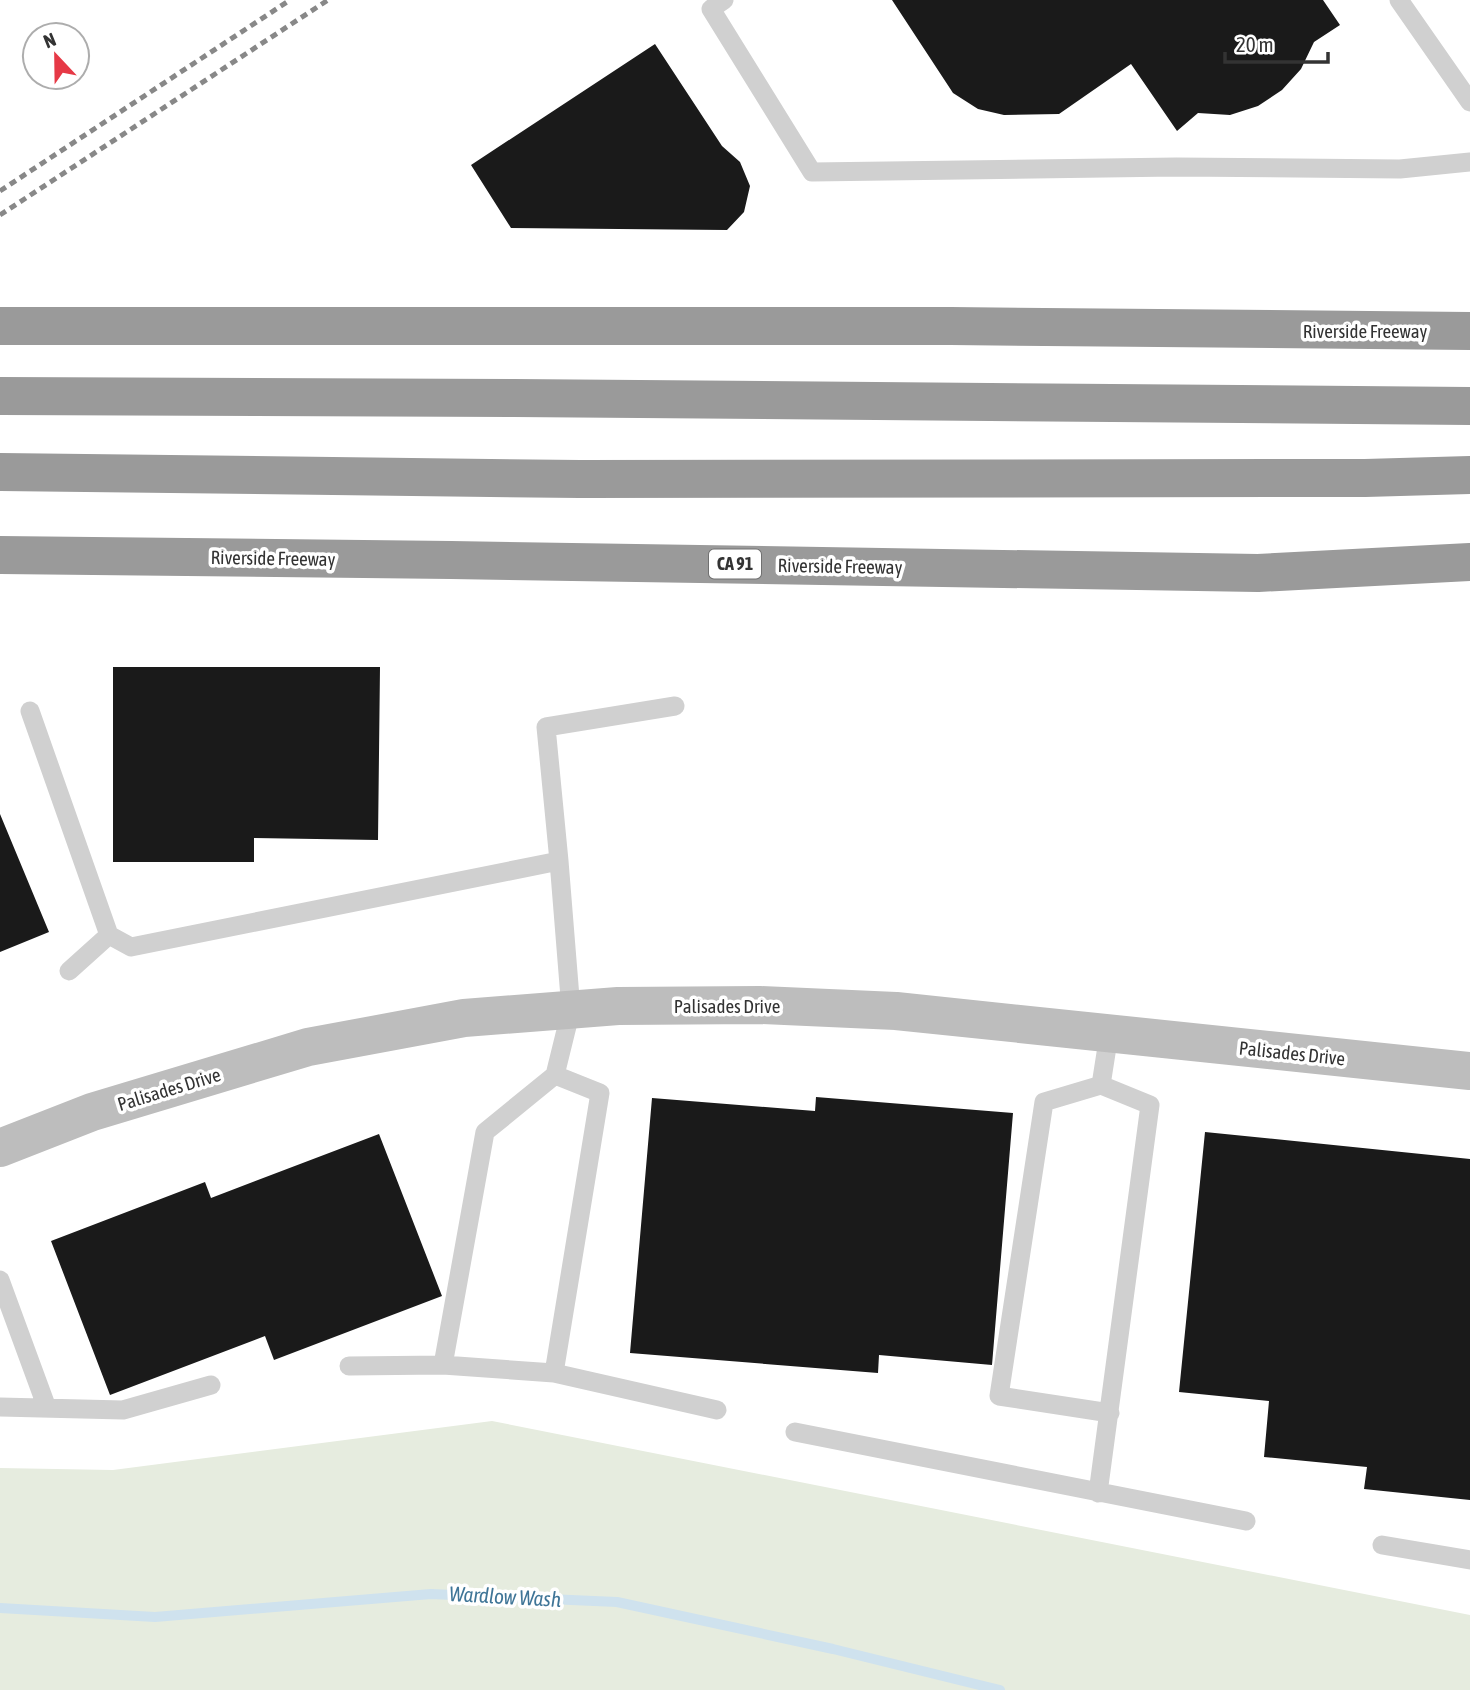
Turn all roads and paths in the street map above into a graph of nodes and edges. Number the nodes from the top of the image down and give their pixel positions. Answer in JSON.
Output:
{"nodes":[{"id":1,"x":724,"y":0,"type":"edge"},
{"id":2,"x":1399,"y":0,"type":"edge"},
{"id":3,"x":1470,"y":102,"type":"edge"},
{"id":4,"x":1470,"y":162,"type":"edge"},
{"id":5,"x":12,"y":326,"type":"edge"},
{"id":6,"x":1470,"y":331,"type":"edge"},
{"id":7,"x":0,"y":396,"type":"edge"},
{"id":8,"x":1470,"y":406,"type":"edge"},
{"id":9,"x":0,"y":472,"type":"edge"},
{"id":10,"x":1470,"y":475,"type":"edge"},
{"id":11,"x":0,"y":555,"type":"edge"},
{"id":12,"x":1470,"y":562,"type":"edge"},
{"id":13,"x":675,"y":706,"type":"dead end"},
{"id":14,"x":30,"y":711,"type":"dead end"},
{"id":15,"x":559,"y":861,"type":"junction"},
{"id":16,"x":109,"y":935,"type":"junction"},
{"id":17,"x":69,"y":971,"type":"dead end"},
{"id":18,"x":571,"y":1010,"type":"junction"},
{"id":19,"x":1109,"y":1034,"type":"junction"},
{"id":20,"x":1470,"y":1071,"type":"edge"},
{"id":21,"x":555,"y":1075,"type":"junction"},
{"id":22,"x":1101,"y":1085,"type":"junction"},
{"id":23,"x":0,"y":1148,"type":"edge"},
{"id":24,"x":0,"y":1280,"type":"edge"},
{"id":25,"x":443,"y":1365,"type":"junction"},
{"id":26,"x":349,"y":1366,"type":"dead end"},
{"id":27,"x":554,"y":1373,"type":"junction"},
{"id":28,"x":211,"y":1385,"type":"dead end"},
{"id":29,"x":0,"y":1407,"type":"edge"},
{"id":30,"x":47,"y":1408,"type":"junction"},
{"id":31,"x":717,"y":1410,"type":"dead end"},
{"id":32,"x":1110,"y":1413,"type":"junction"},
{"id":33,"x":794,"y":1432,"type":"dead end"},
{"id":34,"x":1098,"y":1493,"type":"junction"},
{"id":35,"x":1246,"y":1521,"type":"dead end"},
{"id":36,"x":1382,"y":1545,"type":"dead end"},
{"id":37,"x":1470,"y":1560,"type":"edge"}],
"edges":[{"from":1,"to":4,"type":"lane"},
{"from":2,"to":3,"type":"lane"},
{"from":5,"to":6,"type":"highway","name":"Riverside Freeway"},
{"from":7,"to":8,"type":"highway"},
{"from":9,"to":10,"type":"highway"},
{"from":11,"to":12,"type":"highway","name":"Riverside Freeway","number":"CA 91"},
{"from":13,"to":15,"type":"lane"},
{"from":14,"to":16,"type":"lane"},
{"from":15,"to":16,"type":"lane"},
{"from":15,"to":18,"type":"lane"},
{"from":16,"to":17,"type":"lane"},
{"from":18,"to":19,"type":"street","name":"Palisades Drive"},
{"from":18,"to":21,"type":"lane"},
{"from":18,"to":23,"type":"street","name":"Palisades Drive"},
{"from":19,"to":20,"type":"street","name":"Palisades Drive"},
{"from":19,"to":22,"type":"lane"},
{"from":21,"to":25,"type":"lane"},
{"from":21,"to":27,"type":"lane"},
{"from":22,"to":32,"type":"lane"},
{"from":22,"to":32,"type":"lane"},
{"from":24,"to":30,"type":"lane"},
{"from":25,"to":26,"type":"lane"},
{"from":25,"to":27,"type":"lane"},
{"from":27,"to":31,"type":"lane"},
{"from":28,"to":30,"type":"lane"},
{"from":29,"to":30,"type":"lane"},
{"from":32,"to":34,"type":"lane"},
{"from":33,"to":34,"type":"lane"},
{"from":34,"to":35,"type":"lane"},
{"from":36,"to":37,"type":"lane"}]}
